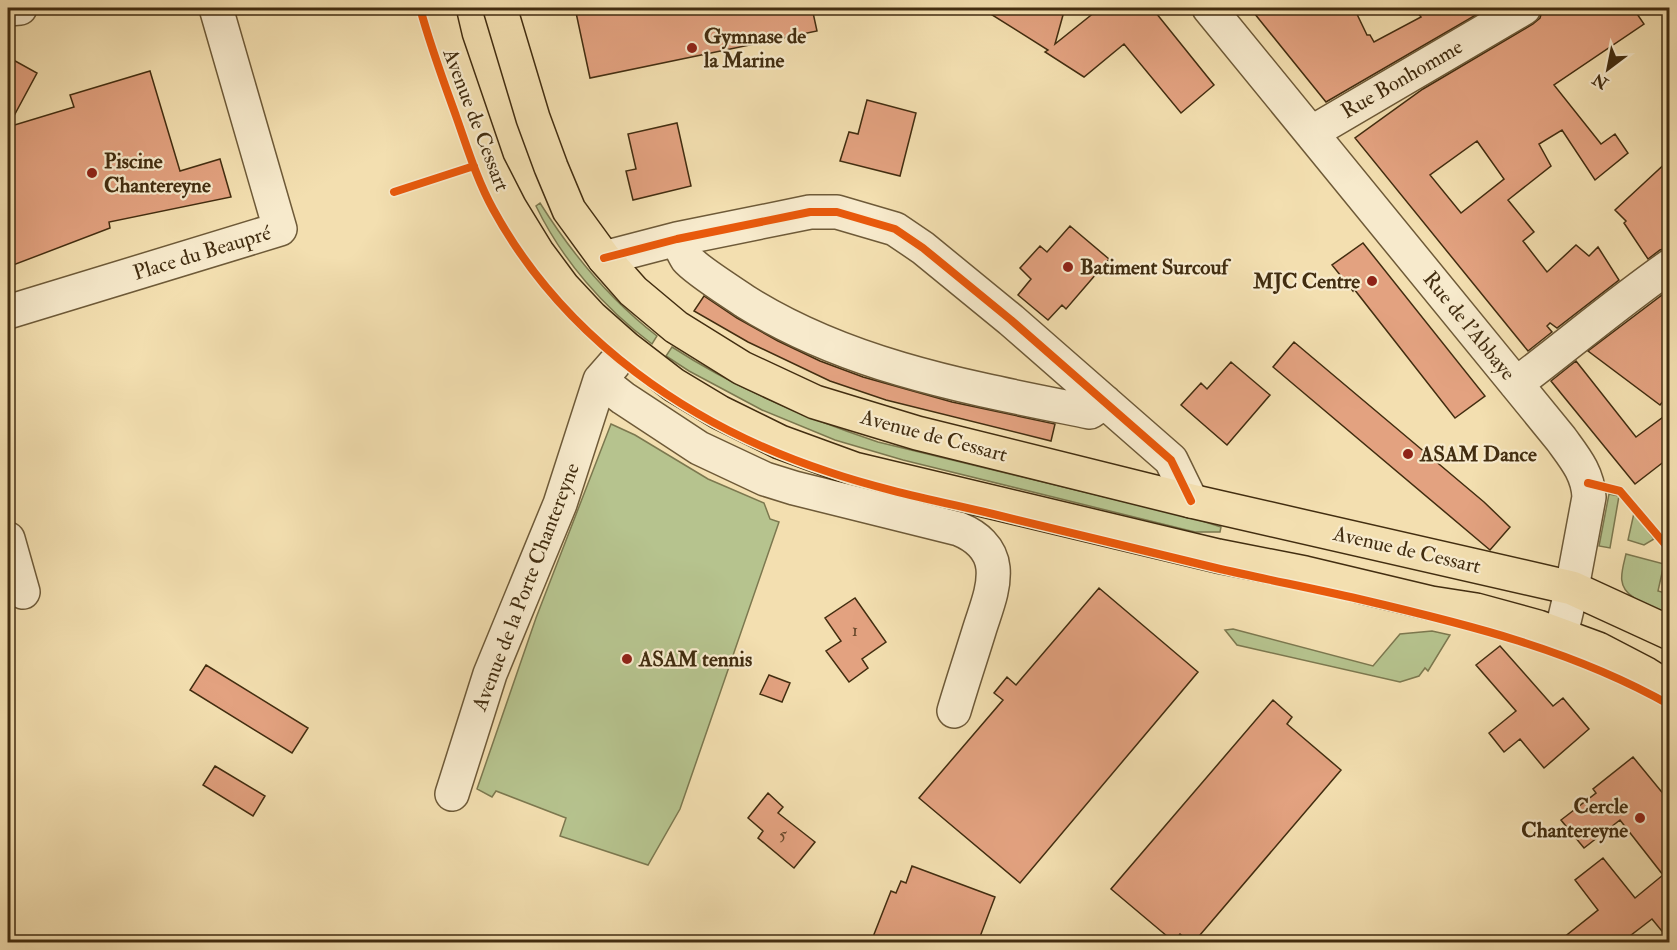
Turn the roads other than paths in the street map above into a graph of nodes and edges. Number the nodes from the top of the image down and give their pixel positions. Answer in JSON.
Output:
{"nodes":[{"id":1,"x":20,"y":8,"type":"edge"},
{"id":2,"x":216,"y":8,"type":"edge"},
{"id":3,"x":438,"y":8,"type":"edge"},
{"id":4,"x":500,"y":8,"type":"edge"},
{"id":5,"x":1209,"y":8,"type":"edge"},
{"id":6,"x":1524,"y":8,"type":"edge"},
{"id":7,"x":8,"y":9,"type":"edge"},
{"id":8,"x":1311,"y":132,"type":"junction"},
{"id":9,"x":677,"y":239,"type":"junction"},
{"id":10,"x":604,"y":258,"type":"junction"},
{"id":11,"x":1670,"y":266,"type":"edge"},
{"id":12,"x":8,"y":312,"type":"edge"},
{"id":13,"x":630,"y":344,"type":"junction"},
{"id":14,"x":600,"y":380,"type":"junction"},
{"id":15,"x":1516,"y":384,"type":"junction"},
{"id":16,"x":1105,"y":402,"type":"junction"},
{"id":17,"x":1191,"y":501,"type":"junction"},
{"id":18,"x":8,"y":539,"type":"edge"},
{"id":19,"x":1572,"y":588,"type":"junction"},
{"id":20,"x":23,"y":592,"type":"dead end"},
{"id":21,"x":1670,"y":633,"type":"edge"},
{"id":22,"x":1561,"y":634,"type":"junction"},
{"id":23,"x":1670,"y":689,"type":"edge"},
{"id":24,"x":954,"y":711,"type":"dead end"},
{"id":25,"x":452,"y":794,"type":"dead end"}],
"edges":[{"from":1,"to":7,"type":"street"},
{"from":2,"to":12,"type":"street","name":"Place du Beaupré"},
{"from":3,"to":13,"type":"main road","name":"Avenue de Cessart"},
{"from":4,"to":10,"type":"main road","name":"Avenue de Cessart"},
{"from":5,"to":8,"type":"street","name":"Rue de l'Abbaye"},
{"from":6,"to":8,"type":"street","name":"Rue Bonhomme"},
{"from":8,"to":15,"type":"street","name":"Rue de l'Abbaye"},
{"from":9,"to":10,"type":"street"},
{"from":9,"to":16,"type":"street"},
{"from":9,"to":16,"type":"street"},
{"from":10,"to":17,"type":"main road","name":"Avenue de Cessart"},
{"from":11,"to":15,"type":"street"},
{"from":13,"to":14,"type":"street","name":"Avenue de la Porte Chantereyne"},
{"from":13,"to":22,"type":"main road","name":"Avenue de Cessart"},
{"from":14,"to":24,"type":"street"},
{"from":14,"to":25,"type":"street","name":"Avenue de la Porte Chantereyne"},
{"from":15,"to":19,"type":"street","name":"Rue de l'Abbaye"},
{"from":16,"to":17,"type":"street"},
{"from":17,"to":19,"type":"main road","name":"Avenue de Cessart"},
{"from":18,"to":20,"type":"street"},
{"from":19,"to":21,"type":"main road"},
{"from":19,"to":22,"type":"street","name":"Rue de l'Abbaye"},
{"from":22,"to":23,"type":"main road"}]}
